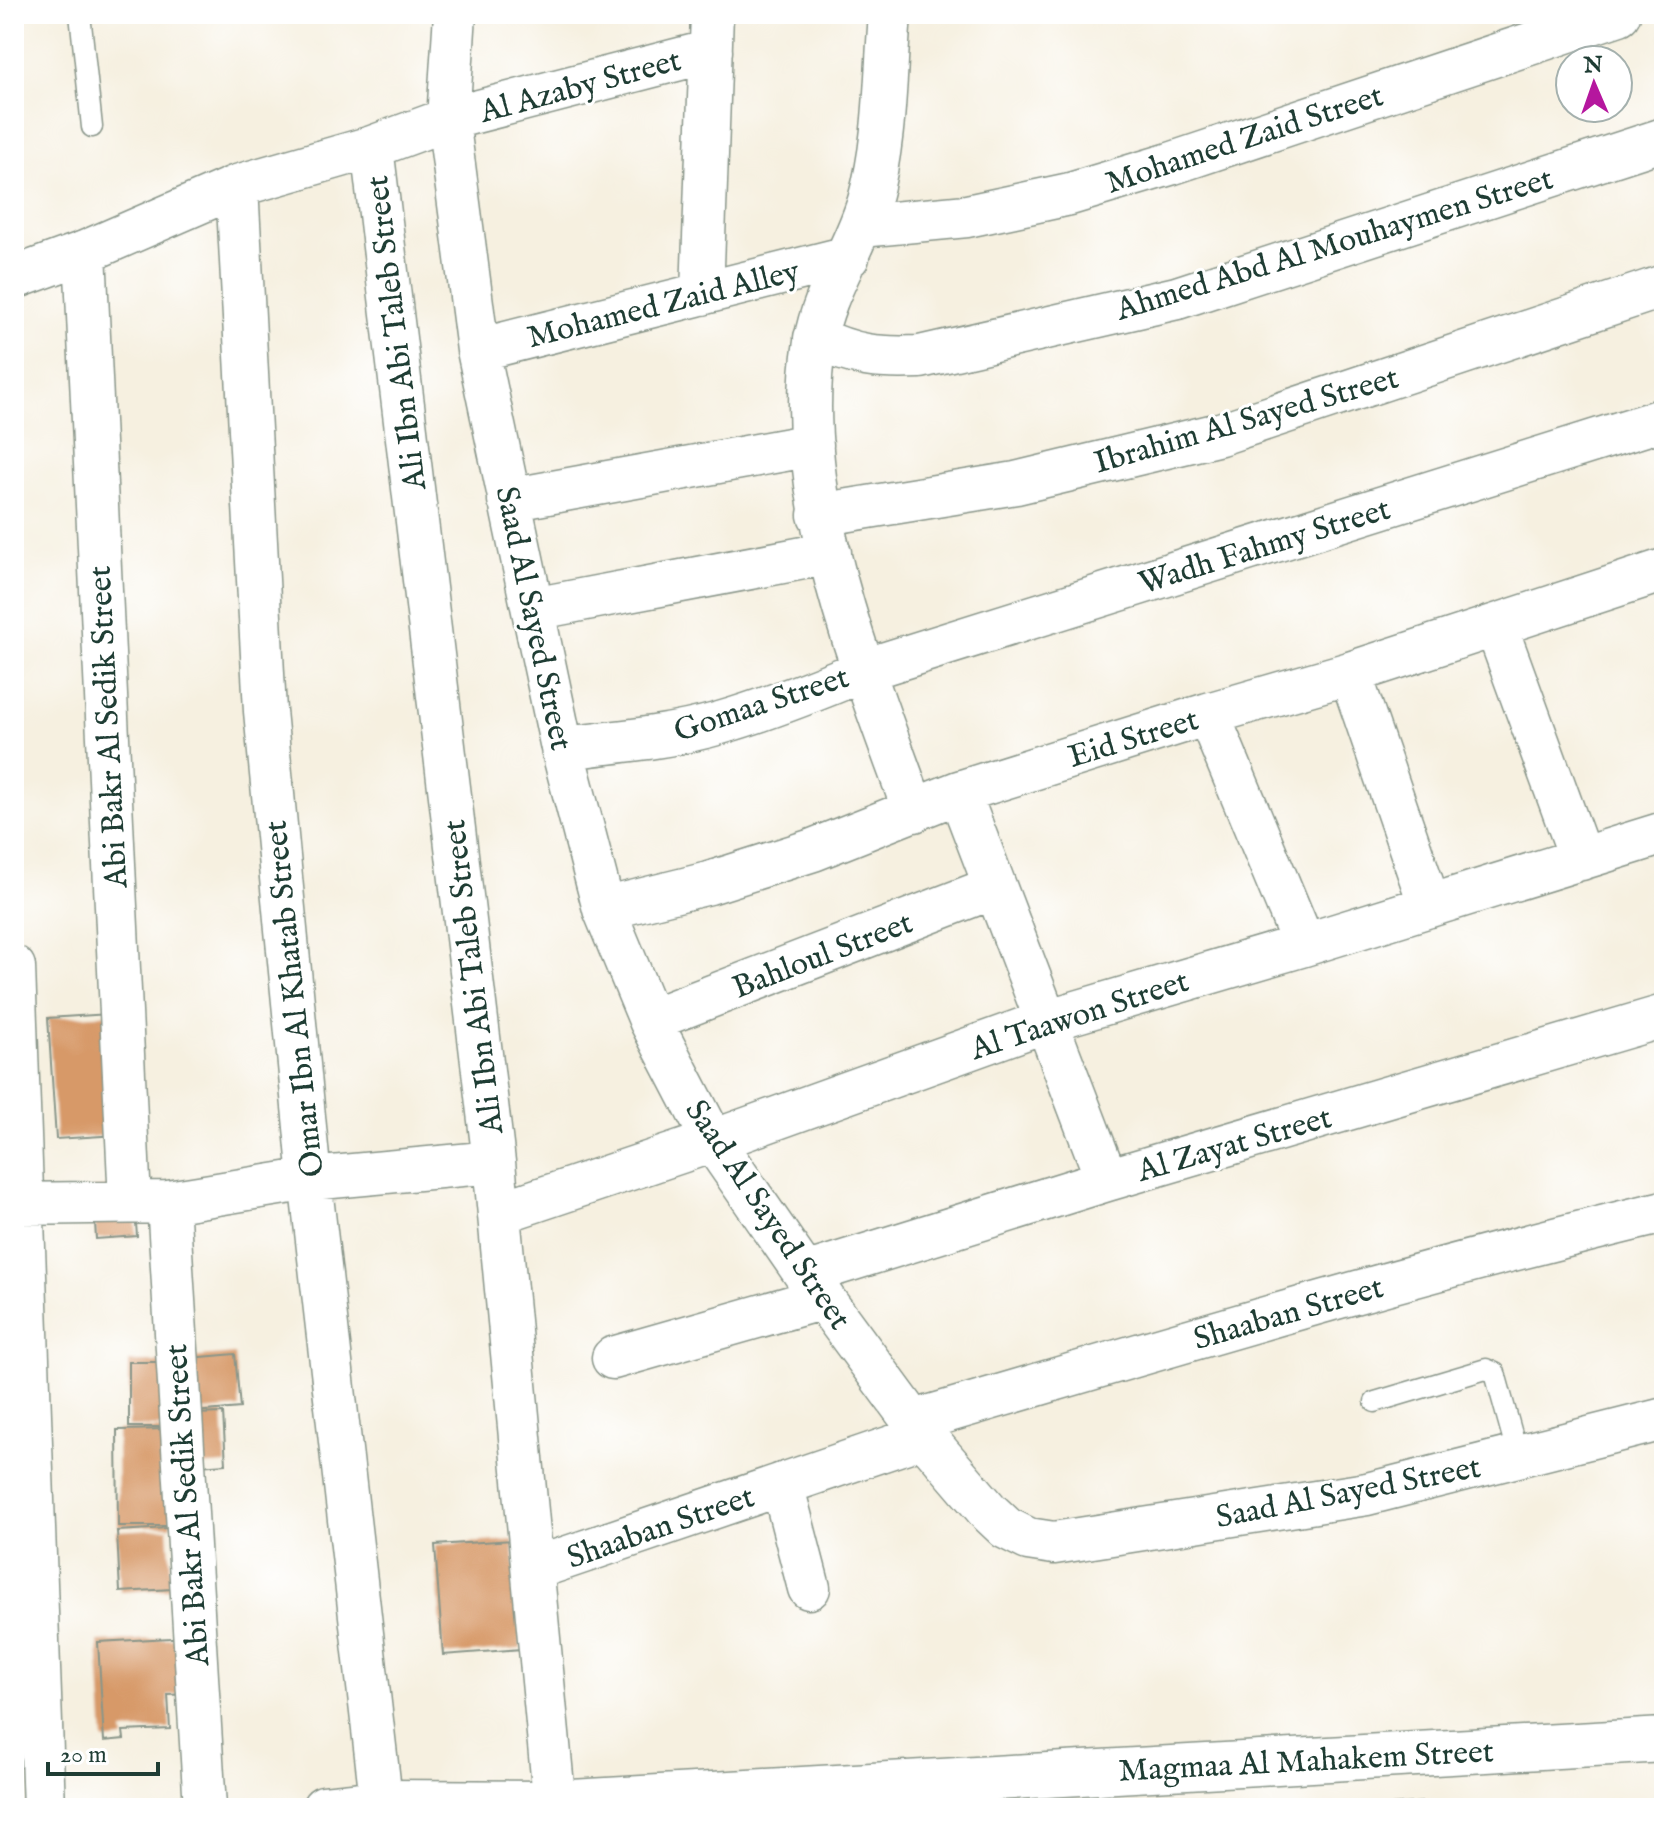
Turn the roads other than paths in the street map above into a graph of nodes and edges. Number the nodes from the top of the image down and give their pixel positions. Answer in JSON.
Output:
{"nodes":[{"id":1,"x":80,"y":14,"type":"edge"},
{"id":2,"x":455,"y":14,"type":"edge"},
{"id":3,"x":890,"y":14,"type":"edge"},
{"id":4,"x":1619,"y":14,"type":"edge"},
{"id":5,"x":711,"y":32,"type":"edge"},
{"id":6,"x":448,"y":119,"type":"junction"},
{"id":7,"x":92,"y":127,"type":"dead end"},
{"id":8,"x":1664,"y":139,"type":"edge"},
{"id":9,"x":372,"y":147,"type":"junction"},
{"id":10,"x":237,"y":186,"type":"junction"},
{"id":11,"x":854,"y":241,"type":"junction"},
{"id":12,"x":85,"y":252,"type":"junction"},
{"id":13,"x":14,"y":278,"type":"edge"},
{"id":14,"x":1664,"y":286,"type":"edge"},
{"id":15,"x":702,"y":294,"type":"junction"},
{"id":16,"x":815,"y":338,"type":"junction"},
{"id":17,"x":478,"y":350,"type":"junction"},
{"id":18,"x":1664,"y":419,"type":"edge"},
{"id":19,"x":812,"y":445,"type":"junction"},
{"id":20,"x":509,"y":500,"type":"junction"},
{"id":21,"x":824,"y":534,"type":"junction"},
{"id":22,"x":1664,"y":570,"type":"edge"},
{"id":23,"x":533,"y":609,"type":"junction"},
{"id":24,"x":1496,"y":626,"type":"junction"},
{"id":25,"x":864,"y":670,"type":"junction"},
{"id":26,"x":1350,"y":673,"type":"junction"},
{"id":27,"x":1208,"y":714,"type":"junction"},
{"id":28,"x":562,"y":748,"type":"junction"},
{"id":29,"x":959,"y":792,"type":"junction"},
{"id":30,"x":914,"y":811,"type":"junction"},
{"id":31,"x":1664,"y":833,"type":"edge"},
{"id":32,"x":1581,"y":859,"type":"junction"},
{"id":33,"x":995,"y":887,"type":"junction"},
{"id":34,"x":1430,"y":906,"type":"junction"},
{"id":35,"x":604,"y":909,"type":"junction"},
{"id":36,"x":1304,"y":945,"type":"junction"},
{"id":37,"x":14,"y":967,"type":"edge"},
{"id":38,"x":1664,"y":1016,"type":"edge"},
{"id":39,"x":650,"y":1020,"type":"junction"},
{"id":40,"x":1046,"y":1021,"type":"junction"},
{"id":41,"x":713,"y":1141,"type":"junction"},
{"id":42,"x":494,"y":1162,"type":"junction"},
{"id":43,"x":310,"y":1179,"type":"junction"},
{"id":44,"x":1107,"y":1180,"type":"junction"},
{"id":45,"x":149,"y":1202,"type":"junction"},
{"id":46,"x":18,"y":1204,"type":"edge"},
{"id":47,"x":1664,"y":1212,"type":"edge"},
{"id":48,"x":499,"y":1213,"type":"junction"},
{"id":49,"x":814,"y":1286,"type":"junction"},
{"id":50,"x":613,"y":1358,"type":"dead end"},
{"id":51,"x":1375,"y":1402,"type":"dead end"},
{"id":52,"x":1664,"y":1419,"type":"edge"},
{"id":53,"x":919,"y":1428,"type":"junction"},
{"id":54,"x":1518,"y":1456,"type":"junction"},
{"id":55,"x":782,"y":1484,"type":"junction"},
{"id":56,"x":533,"y":1569,"type":"junction"},
{"id":57,"x":809,"y":1588,"type":"dead end"},
{"id":58,"x":1664,"y":1740,"type":"edge"},
{"id":59,"x":731,"y":1801,"type":"edge"},
{"id":60,"x":382,"y":1805,"type":"edge"},
{"id":61,"x":554,"y":1805,"type":"edge"},
{"id":62,"x":44,"y":1808,"type":"edge"},
{"id":63,"x":205,"y":1808,"type":"edge"},
{"id":64,"x":324,"y":1808,"type":"edge"}],
"edges":[{"from":1,"to":7,"type":"lane"},
{"from":2,"to":6,"type":"street","name":"Saad Al Sayed Street"},
{"from":3,"to":11,"type":"street"},
{"from":4,"to":11,"type":"street","name":"Mohamed Zaid Street"},
{"from":5,"to":6,"type":"street","name":"Al Azaby Street"},
{"from":5,"to":15,"type":"street"},
{"from":6,"to":9,"type":"street","name":"Al Azaby Street"},
{"from":6,"to":17,"type":"street","name":"Saad Al Sayed Street"},
{"from":8,"to":16,"type":"street","name":"Ahmed Abd Al Mouhaymen Street"},
{"from":9,"to":10,"type":"street","name":"Al Azaby Street"},
{"from":9,"to":42,"type":"street","name":"Ali Ibn Abi Taleb Street"},
{"from":10,"to":12,"type":"street","name":"Al Azaby Street"},
{"from":10,"to":43,"type":"street","name":"Omar Ibn Al Khatab Street"},
{"from":11,"to":15,"type":"street","name":"Mohamed Zaid Alley"},
{"from":11,"to":16,"type":"street"},
{"from":12,"to":13,"type":"street","name":"Al Azaby Street"},
{"from":12,"to":45,"type":"street","name":"Abi Bakr Al Sedik Street"},
{"from":14,"to":21,"type":"street","name":"Ibrahim Al Sayed Street"},
{"from":15,"to":17,"type":"street","name":"Mohamed Zaid Alley"},
{"from":16,"to":19,"type":"street"},
{"from":17,"to":20,"type":"street","name":"Saad Al Sayed Street"},
{"from":18,"to":25,"type":"street","name":"Wadh Fahmy Street"},
{"from":19,"to":20,"type":"street"},
{"from":19,"to":21,"type":"street"},
{"from":20,"to":23,"type":"street","name":"Saad Al Sayed Street"},
{"from":21,"to":23,"type":"street","name":"Ibrahim Al Sayed Street"},
{"from":21,"to":25,"type":"street"},
{"from":22,"to":24,"type":"street","name":"Eid Street"},
{"from":23,"to":28,"type":"street","name":"Saad Al Sayed Street"},
{"from":24,"to":26,"type":"street","name":"Eid Street"},
{"from":24,"to":32,"type":"street"},
{"from":25,"to":28,"type":"street","name":"Gomaa Street"},
{"from":25,"to":30,"type":"street"},
{"from":26,"to":27,"type":"street","name":"Eid Street"},
{"from":26,"to":34,"type":"street"},
{"from":27,"to":29,"type":"street","name":"Eid Street"},
{"from":27,"to":36,"type":"street"},
{"from":28,"to":35,"type":"street","name":"Saad Al Sayed Street"},
{"from":29,"to":30,"type":"street","name":"Eid Street"},
{"from":29,"to":33,"type":"street"},
{"from":30,"to":35,"type":"street","name":"Eid Street"},
{"from":31,"to":32,"type":"street","name":"Al Taawon Street"},
{"from":32,"to":34,"type":"street","name":"Al Taawon Street"},
{"from":33,"to":39,"type":"street","name":"Bahloul Street"},
{"from":33,"to":40,"type":"street"},
{"from":34,"to":36,"type":"street","name":"Al Taawon Street"},
{"from":35,"to":39,"type":"street","name":"Saad Al Sayed Street"},
{"from":36,"to":40,"type":"street","name":"Al Taawon Street"},
{"from":37,"to":46,"type":"street"},
{"from":38,"to":44,"type":"street","name":"Al Zayat Street"},
{"from":39,"to":41,"type":"street","name":"Saad Al Sayed Street"},
{"from":40,"to":41,"type":"street","name":"Al Taawon Street"},
{"from":40,"to":44,"type":"street"},
{"from":41,"to":48,"type":"street","name":"Al Taawon Street"},
{"from":41,"to":49,"type":"street","name":"Saad Al Sayed Street"},
{"from":42,"to":43,"type":"street"},
{"from":42,"to":48,"type":"street","name":"Ali Ibn Abi Taleb Street"},
{"from":43,"to":45,"type":"street"},
{"from":43,"to":60,"type":"street","name":"Omar Ibn Al Khatab Street"},
{"from":44,"to":49,"type":"street","name":"Al Zayat Street"},
{"from":45,"to":46,"type":"street"},
{"from":45,"to":63,"type":"street","name":"Abi Bakr Al Sedik Street"},
{"from":46,"to":62,"type":"street"},
{"from":47,"to":53,"type":"street","name":"Shaaban Street"},
{"from":48,"to":56,"type":"street","name":"Ali Ibn Abi Taleb Street"},
{"from":49,"to":50,"type":"street","name":"Al Zayat Street"},
{"from":49,"to":53,"type":"street","name":"Saad Al Sayed Street"},
{"from":51,"to":54,"type":"lane"},
{"from":52,"to":54,"type":"street","name":"Saad Al Sayed Street"},
{"from":53,"to":54,"type":"street","name":"Saad Al Sayed Street"},
{"from":53,"to":55,"type":"street","name":"Shaaban Street"},
{"from":55,"to":56,"type":"street","name":"Shaaban Street"},
{"from":55,"to":57,"type":"street"},
{"from":56,"to":61,"type":"street","name":"Ali Ibn Abi Taleb Street"},
{"from":58,"to":59,"type":"street","name":"Magmaa Al Mahakem Street"},
{"from":59,"to":61,"type":"street","name":"Magmaa Al Mahakem Street"},
{"from":60,"to":61,"type":"street","name":"Magmaa Al Mahakem Street"},
{"from":60,"to":64,"type":"street","name":"Magmaa Al Mahakem Street"}]}
